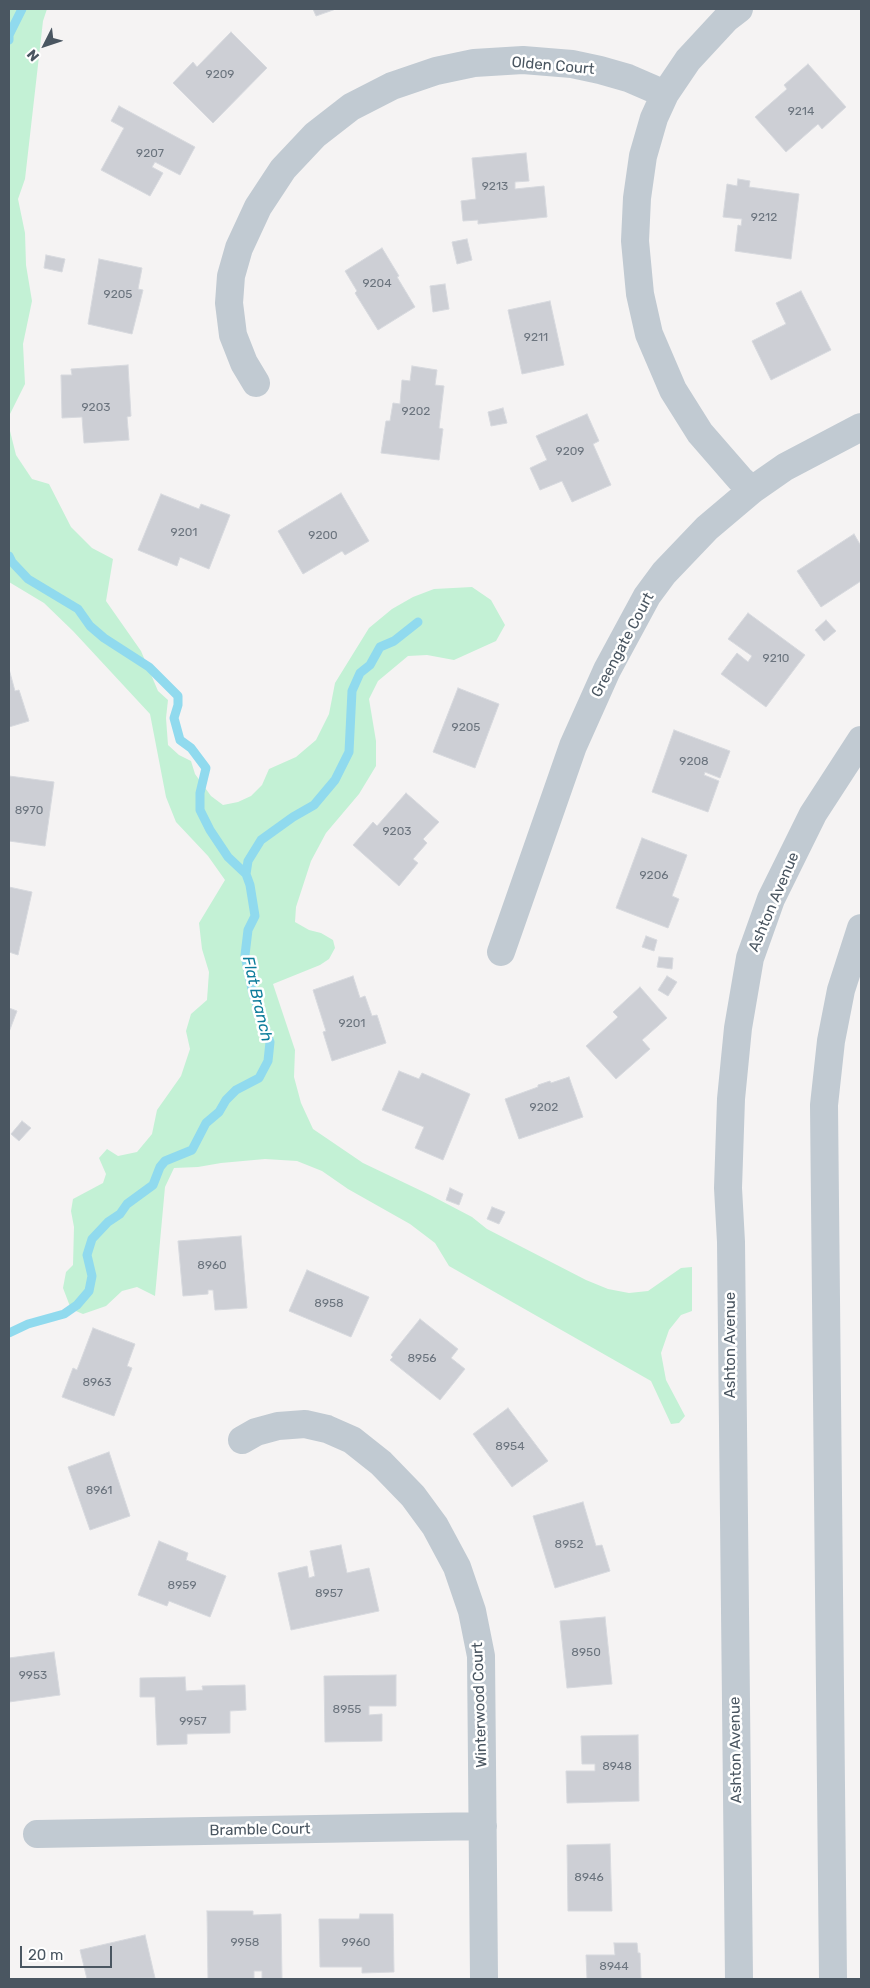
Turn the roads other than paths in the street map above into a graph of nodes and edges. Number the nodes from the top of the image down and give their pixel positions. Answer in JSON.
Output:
{"nodes":[{"id":1,"x":739,"y":9,"type":"edge"},
{"id":2,"x":665,"y":94,"type":"junction"},
{"id":3,"x":256,"y":383,"type":"dead end"},
{"id":4,"x":861,"y":427,"type":"edge"},
{"id":5,"x":752,"y":490,"type":"junction"},
{"id":6,"x":861,"y":740,"type":"edge"},
{"id":7,"x":861,"y":928,"type":"edge"},
{"id":8,"x":501,"y":952,"type":"dead end"},
{"id":9,"x":242,"y":1440,"type":"dead end"},
{"id":10,"x":483,"y":1826,"type":"junction"},
{"id":11,"x":37,"y":1834,"type":"dead end"},
{"id":12,"x":484,"y":1979,"type":"edge"},
{"id":13,"x":739,"y":1979,"type":"edge"},
{"id":14,"x":833,"y":1979,"type":"edge"}],
"edges":[{"from":1,"to":2,"type":"street"},
{"from":2,"to":3,"type":"street","name":"Olden Court"},
{"from":2,"to":5,"type":"street"},
{"from":4,"to":5,"type":"street","name":"Greengate Court"},
{"from":5,"to":8,"type":"street","name":"Greengate Court"},
{"from":6,"to":13,"type":"street","name":"Ashton Avenue"},
{"from":7,"to":14,"type":"street"},
{"from":9,"to":10,"type":"street","name":"Winterwood Court"},
{"from":10,"to":11,"type":"street","name":"Bramble Court"},
{"from":10,"to":12,"type":"street","name":"Winterwood Court"}]}
